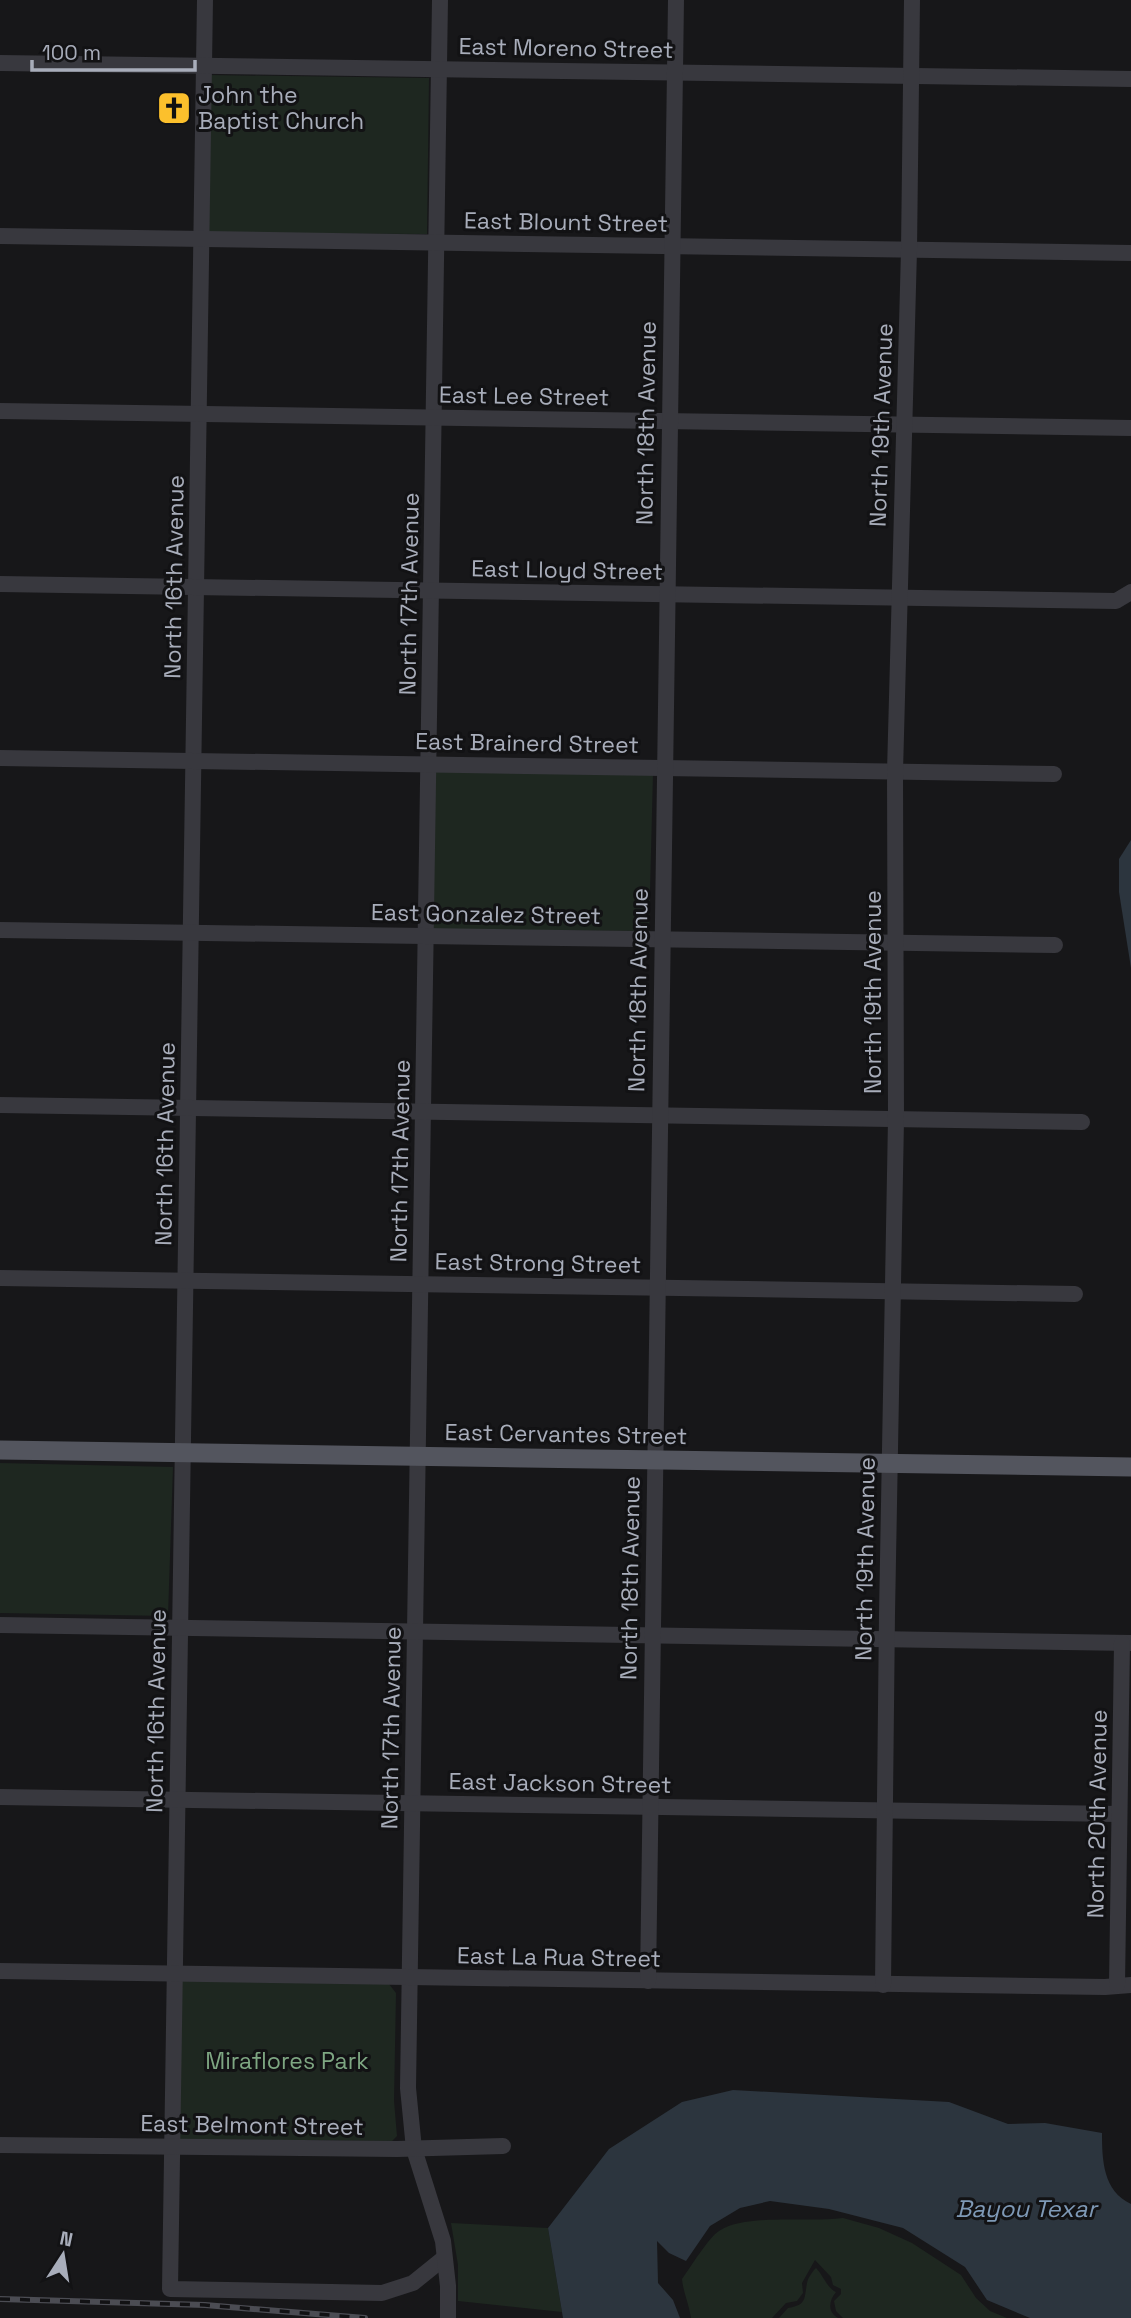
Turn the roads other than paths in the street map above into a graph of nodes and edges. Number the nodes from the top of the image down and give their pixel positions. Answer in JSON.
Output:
{"nodes":[{"id":1,"x":205,"y":0,"type":"edge"},
{"id":2,"x":440,"y":0,"type":"edge"},
{"id":3,"x":676,"y":0,"type":"edge"},
{"id":4,"x":912,"y":0,"type":"edge"},
{"id":5,"x":0,"y":63,"type":"edge"},
{"id":6,"x":204,"y":66,"type":"junction"},
{"id":7,"x":439,"y":69,"type":"junction"},
{"id":8,"x":675,"y":73,"type":"junction"},
{"id":9,"x":911,"y":76,"type":"junction"},
{"id":10,"x":1131,"y":79,"type":"edge"},
{"id":11,"x":0,"y":236,"type":"edge"},
{"id":12,"x":202,"y":239,"type":"junction"},
{"id":13,"x":437,"y":242,"type":"junction"},
{"id":14,"x":672,"y":246,"type":"junction"},
{"id":15,"x":909,"y":250,"type":"junction"},
{"id":16,"x":1131,"y":253,"type":"edge"},
{"id":17,"x":0,"y":411,"type":"edge"},
{"id":18,"x":199,"y":414,"type":"junction"},
{"id":19,"x":434,"y":417,"type":"junction"},
{"id":20,"x":669,"y":421,"type":"junction"},
{"id":21,"x":905,"y":425,"type":"junction"},
{"id":22,"x":1131,"y":428,"type":"edge"},
{"id":23,"x":0,"y":584,"type":"edge"},
{"id":24,"x":196,"y":587,"type":"junction"},
{"id":25,"x":431,"y":591,"type":"junction"},
{"id":26,"x":1131,"y":592,"type":"edge"},
{"id":27,"x":667,"y":594,"type":"junction"},
{"id":28,"x":899,"y":598,"type":"junction"},
{"id":29,"x":0,"y":758,"type":"edge"},
{"id":30,"x":194,"y":761,"type":"junction"},
{"id":31,"x":429,"y":765,"type":"junction"},
{"id":32,"x":664,"y":768,"type":"junction"},
{"id":33,"x":895,"y":772,"type":"junction"},
{"id":34,"x":1054,"y":774,"type":"dead end"},
{"id":35,"x":0,"y":930,"type":"edge"},
{"id":36,"x":191,"y":932,"type":"junction"},
{"id":37,"x":426,"y":936,"type":"junction"},
{"id":38,"x":661,"y":939,"type":"junction"},
{"id":39,"x":897,"y":943,"type":"junction"},
{"id":40,"x":1055,"y":945,"type":"dead end"},
{"id":41,"x":0,"y":1105,"type":"edge"},
{"id":42,"x":188,"y":1108,"type":"junction"},
{"id":43,"x":424,"y":1111,"type":"junction"},
{"id":44,"x":659,"y":1115,"type":"junction"},
{"id":45,"x":896,"y":1119,"type":"junction"},
{"id":46,"x":1082,"y":1122,"type":"dead end"},
{"id":47,"x":0,"y":1278,"type":"edge"},
{"id":48,"x":186,"y":1281,"type":"junction"},
{"id":49,"x":421,"y":1284,"type":"junction"},
{"id":50,"x":656,"y":1288,"type":"junction"},
{"id":51,"x":893,"y":1291,"type":"junction"},
{"id":52,"x":1075,"y":1294,"type":"dead end"},
{"id":53,"x":0,"y":1450,"type":"edge"},
{"id":54,"x":183,"y":1453,"type":"junction"},
{"id":55,"x":418,"y":1457,"type":"junction"},
{"id":56,"x":654,"y":1460,"type":"junction"},
{"id":57,"x":889,"y":1463,"type":"junction"},
{"id":58,"x":1131,"y":1467,"type":"edge"},
{"id":59,"x":0,"y":1625,"type":"edge"},
{"id":60,"x":180,"y":1628,"type":"junction"},
{"id":61,"x":415,"y":1632,"type":"junction"},
{"id":62,"x":651,"y":1635,"type":"junction"},
{"id":63,"x":886,"y":1639,"type":"junction"},
{"id":64,"x":1126,"y":1643,"type":"edge"},
{"id":65,"x":0,"y":1797,"type":"edge"},
{"id":66,"x":178,"y":1800,"type":"junction"},
{"id":67,"x":413,"y":1803,"type":"junction"},
{"id":68,"x":649,"y":1807,"type":"junction"},
{"id":69,"x":884,"y":1810,"type":"junction"},
{"id":70,"x":1119,"y":1814,"type":"junction"},
{"id":71,"x":0,"y":1972,"type":"edge"},
{"id":72,"x":175,"y":1974,"type":"junction"},
{"id":73,"x":410,"y":1978,"type":"junction"},
{"id":74,"x":648,"y":1981,"type":"junction"},
{"id":75,"x":883,"y":1984,"type":"junction"},
{"id":76,"x":1124,"y":1985,"type":"edge"},
{"id":77,"x":0,"y":2145,"type":"edge"},
{"id":78,"x":503,"y":2146,"type":"dead end"},
{"id":79,"x":172,"y":2147,"type":"junction"},
{"id":80,"x":414,"y":2149,"type":"junction"},
{"id":81,"x":444,"y":2258,"type":"junction"},
{"id":82,"x":448,"y":2318,"type":"edge"}],
"edges":[{"from":1,"to":6,"type":"street","name":"North 16th Avenue"},
{"from":2,"to":7,"type":"street","name":"North 17th Avenue"},
{"from":3,"to":8,"type":"street","name":"North 18th Avenue"},
{"from":4,"to":9,"type":"street","name":"North 19th Avenue"},
{"from":5,"to":6,"type":"street","name":"East Moreno Street"},
{"from":6,"to":7,"type":"street","name":"East Moreno Street"},
{"from":6,"to":12,"type":"street","name":"North 16th Avenue"},
{"from":7,"to":8,"type":"street","name":"East Moreno Street"},
{"from":7,"to":13,"type":"street","name":"North 17th Avenue"},
{"from":8,"to":9,"type":"street","name":"East Moreno Street"},
{"from":8,"to":14,"type":"street","name":"North 18th Avenue"},
{"from":9,"to":10,"type":"street","name":"East Moreno Street"},
{"from":9,"to":15,"type":"street","name":"North 19th Avenue"},
{"from":11,"to":12,"type":"street","name":"East Blount Street"},
{"from":12,"to":13,"type":"street","name":"East Blount Street"},
{"from":12,"to":18,"type":"street","name":"North 16th Avenue"},
{"from":13,"to":14,"type":"street","name":"East Blount Street"},
{"from":13,"to":19,"type":"street","name":"North 17th Avenue"},
{"from":14,"to":15,"type":"street","name":"East Blount Street"},
{"from":14,"to":20,"type":"street","name":"North 18th Avenue"},
{"from":15,"to":16,"type":"street","name":"East Blount Street"},
{"from":15,"to":21,"type":"street","name":"North 19th Avenue"},
{"from":17,"to":18,"type":"street","name":"East Lee Street"},
{"from":18,"to":19,"type":"street","name":"East Lee Street"},
{"from":18,"to":24,"type":"street","name":"North 16th Avenue"},
{"from":19,"to":20,"type":"street","name":"East Lee Street"},
{"from":19,"to":25,"type":"street","name":"North 17th Avenue"},
{"from":20,"to":21,"type":"street","name":"East Lee Street"},
{"from":20,"to":27,"type":"street","name":"North 18th Avenue"},
{"from":21,"to":22,"type":"street","name":"East Lee Street"},
{"from":21,"to":28,"type":"street","name":"North 19th Avenue"},
{"from":23,"to":24,"type":"street","name":"East Lloyd Street"},
{"from":24,"to":25,"type":"street","name":"East Lloyd Street"},
{"from":24,"to":30,"type":"street","name":"North 16th Avenue"},
{"from":25,"to":27,"type":"street","name":"East Lloyd Street"},
{"from":25,"to":31,"type":"street","name":"North 17th Avenue"},
{"from":26,"to":28,"type":"street","name":"East Lloyd Street"},
{"from":27,"to":28,"type":"street","name":"East Lloyd Street"},
{"from":27,"to":32,"type":"street","name":"North 18th Avenue"},
{"from":28,"to":33,"type":"street","name":"North 19th Avenue"},
{"from":29,"to":30,"type":"street","name":"East Brainerd Street"},
{"from":30,"to":31,"type":"street","name":"East Brainerd Street"},
{"from":30,"to":36,"type":"street","name":"North 16th Avenue"},
{"from":31,"to":32,"type":"street","name":"East Brainerd Street"},
{"from":31,"to":37,"type":"street","name":"North 17th Avenue"},
{"from":32,"to":33,"type":"street","name":"East Brainerd Street"},
{"from":32,"to":38,"type":"street","name":"North 18th Avenue"},
{"from":33,"to":34,"type":"street","name":"East Brainerd Street"},
{"from":33,"to":39,"type":"street","name":"North 19th Avenue"},
{"from":35,"to":36,"type":"street","name":"East Gonzalez Street"},
{"from":36,"to":37,"type":"street","name":"East Gonzalez Street"},
{"from":36,"to":42,"type":"street","name":"North 16th Avenue"},
{"from":37,"to":38,"type":"street","name":"East Gonzalez Street"},
{"from":37,"to":43,"type":"street","name":"North 17th Avenue"},
{"from":38,"to":39,"type":"street","name":"East Gonzalez Street"},
{"from":38,"to":44,"type":"street","name":"North 18th Avenue"},
{"from":39,"to":40,"type":"street","name":"East Gonzalez Street"},
{"from":39,"to":45,"type":"street","name":"North 19th Avenue"},
{"from":41,"to":42,"type":"street"},
{"from":42,"to":43,"type":"street"},
{"from":42,"to":48,"type":"street","name":"North 16th Avenue"},
{"from":43,"to":44,"type":"street"},
{"from":43,"to":49,"type":"street","name":"North 17th Avenue"},
{"from":44,"to":45,"type":"street"},
{"from":44,"to":50,"type":"street","name":"North 18th Avenue"},
{"from":45,"to":46,"type":"street"},
{"from":45,"to":51,"type":"street","name":"North 19th Avenue"},
{"from":47,"to":48,"type":"street","name":"East Strong Street"},
{"from":48,"to":49,"type":"street","name":"East Strong Street"},
{"from":48,"to":54,"type":"street","name":"North 16th Avenue"},
{"from":49,"to":50,"type":"street","name":"East Strong Street"},
{"from":49,"to":55,"type":"street","name":"North 17th Avenue"},
{"from":50,"to":51,"type":"street","name":"East Strong Street"},
{"from":50,"to":56,"type":"street","name":"North 18th Avenue"},
{"from":51,"to":52,"type":"street","name":"East Strong Street"},
{"from":51,"to":57,"type":"street","name":"North 19th Avenue"},
{"from":53,"to":54,"type":"main road","name":"East Cervantes Street"},
{"from":54,"to":55,"type":"main road","name":"East Cervantes Street"},
{"from":54,"to":60,"type":"street","name":"North 16th Avenue"},
{"from":55,"to":56,"type":"main road","name":"East Cervantes Street"},
{"from":55,"to":61,"type":"street","name":"North 17th Avenue"},
{"from":56,"to":57,"type":"main road","name":"East Cervantes Street"},
{"from":56,"to":62,"type":"street","name":"North 18th Avenue"},
{"from":57,"to":58,"type":"main road","name":"East Cervantes Street"},
{"from":57,"to":63,"type":"street","name":"North 19th Avenue"},
{"from":59,"to":60,"type":"street"},
{"from":60,"to":61,"type":"street"},
{"from":60,"to":66,"type":"street","name":"North 16th Avenue"},
{"from":61,"to":62,"type":"street"},
{"from":61,"to":67,"type":"street","name":"North 17th Avenue"},
{"from":62,"to":63,"type":"street"},
{"from":62,"to":68,"type":"street","name":"North 18th Avenue"},
{"from":63,"to":64,"type":"street"},
{"from":63,"to":69,"type":"street","name":"North 19th Avenue"},
{"from":64,"to":70,"type":"street","name":"North 20th Avenue"},
{"from":65,"to":66,"type":"street","name":"East Jackson Street"},
{"from":66,"to":67,"type":"street","name":"East Jackson Street"},
{"from":66,"to":72,"type":"street","name":"North 16th Avenue"},
{"from":67,"to":68,"type":"street","name":"East Jackson Street"},
{"from":67,"to":73,"type":"street","name":"North 17th Avenue"},
{"from":68,"to":69,"type":"street","name":"East Jackson Street"},
{"from":68,"to":74,"type":"street","name":"North 18th Avenue"},
{"from":69,"to":70,"type":"street","name":"East Jackson Street"},
{"from":69,"to":75,"type":"street","name":"North 19th Avenue"},
{"from":70,"to":76,"type":"street","name":"North 20th Avenue"},
{"from":71,"to":72,"type":"street","name":"East La Rua Street"},
{"from":72,"to":73,"type":"street","name":"East La Rua Street"},
{"from":72,"to":79,"type":"street","name":"North 16th Avenue"},
{"from":73,"to":74,"type":"street","name":"East La Rua Street"},
{"from":73,"to":80,"type":"street","name":"North 17th Avenue"},
{"from":74,"to":75,"type":"street","name":"East La Rua Street"},
{"from":75,"to":76,"type":"street","name":"East La Rua Street"},
{"from":77,"to":79,"type":"street","name":"East Belmont Street"},
{"from":78,"to":80,"type":"street","name":"East Belmont Street"},
{"from":79,"to":80,"type":"street","name":"East Belmont Street"},
{"from":79,"to":81,"type":"street","name":"North 16th Avenue"},
{"from":80,"to":81,"type":"street","name":"North 17th Avenue"},
{"from":81,"to":82,"type":"street","name":"North 17th Avenue"}]}
